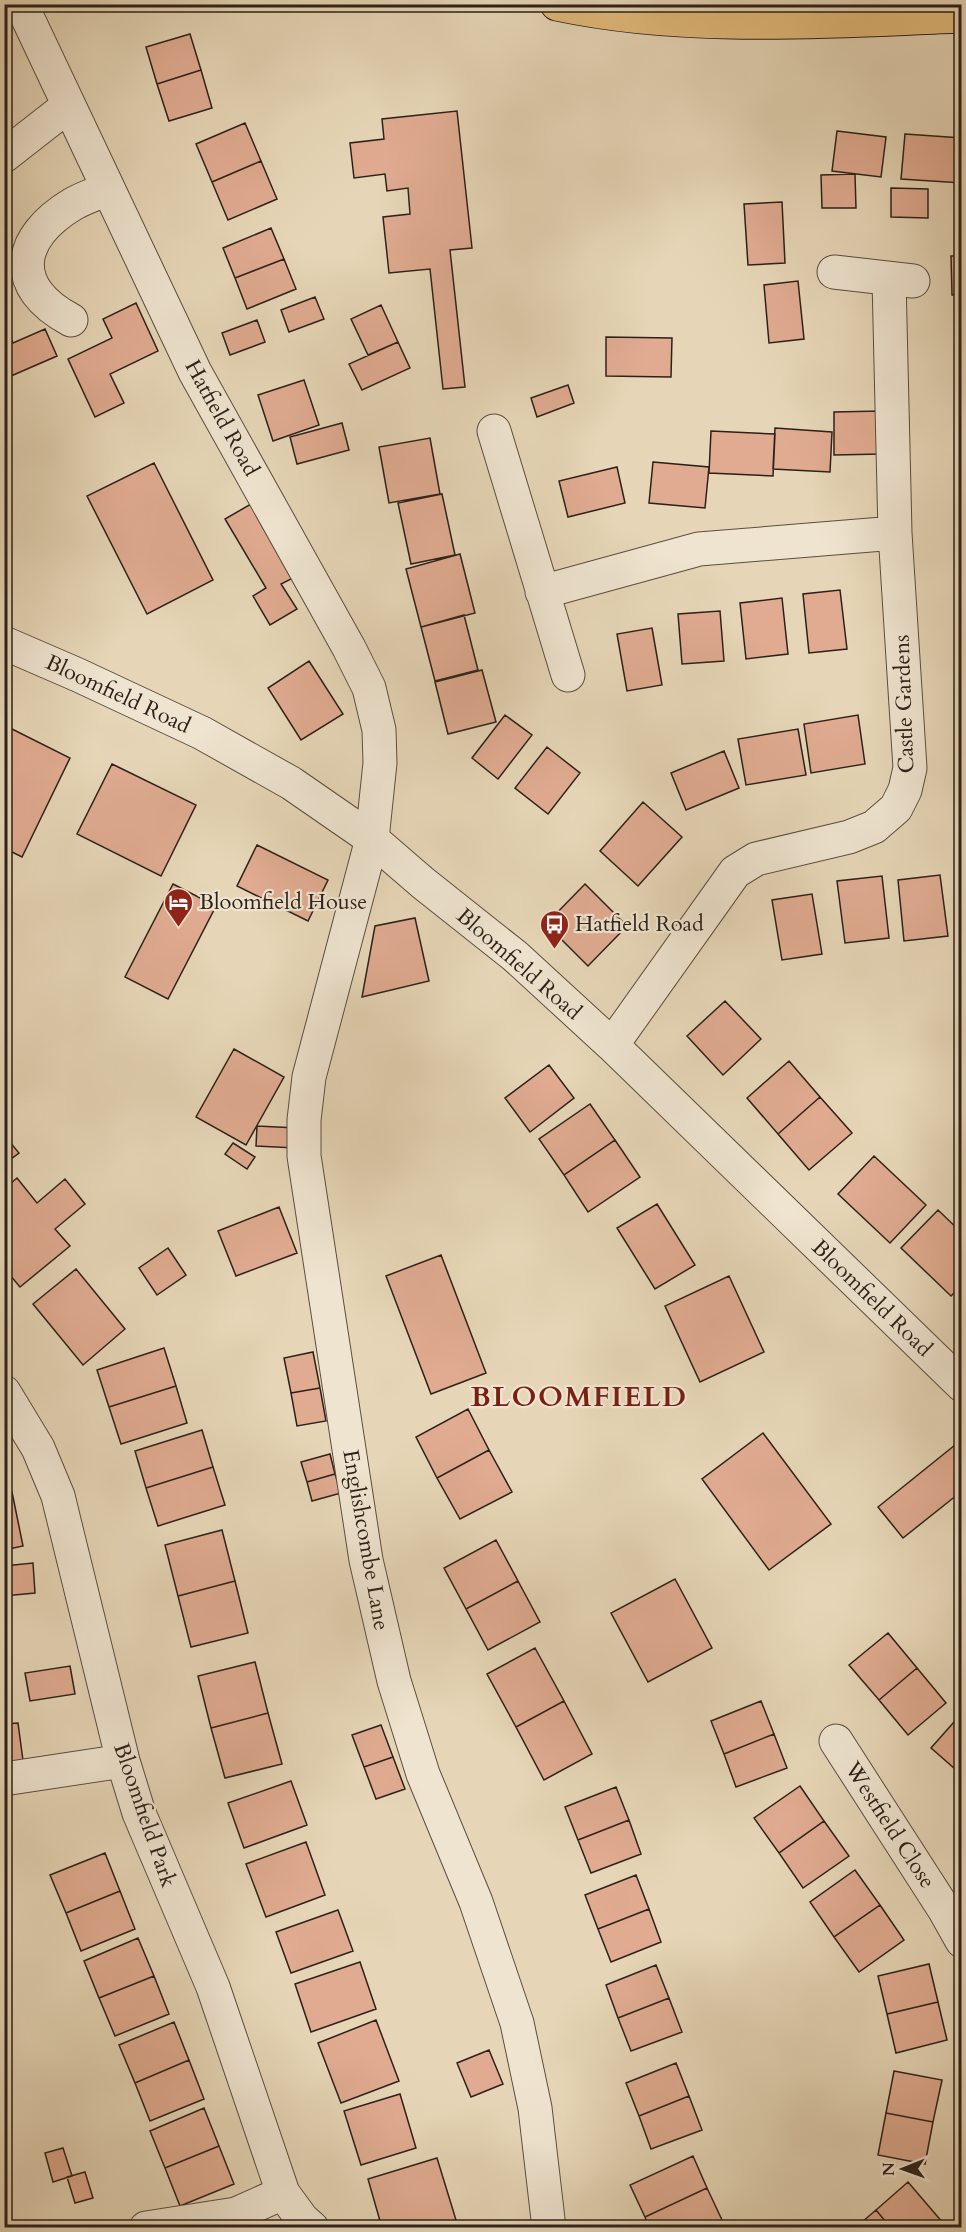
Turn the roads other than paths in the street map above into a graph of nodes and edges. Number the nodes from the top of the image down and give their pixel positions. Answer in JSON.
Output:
{"nodes":[{"id":1,"x":21,"y":4,"type":"edge"},
{"id":2,"x":557,"y":4,"type":"edge"},
{"id":3,"x":962,"y":16,"type":"edge"},
{"id":4,"x":68,"y":106,"type":"junction"},
{"id":5,"x":4,"y":156,"type":"edge"},
{"id":6,"x":107,"y":189,"type":"junction"},
{"id":7,"x":834,"y":272,"type":"dead end"},
{"id":8,"x":71,"y":320,"type":"dead end"},
{"id":9,"x":494,"y":430,"type":"dead end"},
{"id":10,"x":895,"y":532,"type":"junction"},
{"id":11,"x":542,"y":592,"type":"junction"},
{"id":12,"x":4,"y":643,"type":"edge"},
{"id":13,"x":568,"y":675,"type":"dead end"},
{"id":14,"x":372,"y":839,"type":"junction"},
{"id":15,"x":612,"y":1045,"type":"junction"},
{"id":16,"x":962,"y":1385,"type":"edge"},
{"id":17,"x":4,"y":1392,"type":"edge"},
{"id":18,"x":836,"y":1741,"type":"dead end"},
{"id":19,"x":123,"y":1761,"type":"junction"},
{"id":20,"x":4,"y":1779,"type":"edge"},
{"id":21,"x":962,"y":1941,"type":"edge"},
{"id":22,"x":283,"y":2193,"type":"junction"},
{"id":23,"x":146,"y":2228,"type":"edge"},
{"id":24,"x":312,"y":2228,"type":"edge"},
{"id":25,"x":549,"y":2228,"type":"edge"}],
"edges":[{"from":1,"to":4,"type":"street","name":"Hatfield Road"},
{"from":2,"to":3,"type":"main road"},
{"from":4,"to":5,"type":"street"},
{"from":4,"to":6,"type":"street","name":"Hatfield Road"},
{"from":6,"to":8,"type":"street"},
{"from":6,"to":14,"type":"street","name":"Hatfield Road"},
{"from":7,"to":10,"type":"street","name":"Castle Gardens"},
{"from":9,"to":11,"type":"street"},
{"from":10,"to":11,"type":"street"},
{"from":10,"to":15,"type":"street","name":"Castle Gardens"},
{"from":11,"to":13,"type":"street"},
{"from":12,"to":14,"type":"street","name":"Bloomfield Road"},
{"from":14,"to":15,"type":"street","name":"Bloomfield Road"},
{"from":14,"to":25,"type":"street","name":"Englishcombe Lane"},
{"from":15,"to":16,"type":"street","name":"Bloomfield Road"},
{"from":17,"to":19,"type":"street","name":"Bloomfield Park"},
{"from":18,"to":21,"type":"street","name":"Westfield Close"},
{"from":19,"to":20,"type":"street"},
{"from":19,"to":22,"type":"street","name":"Bloomfield Park"},
{"from":22,"to":23,"type":"street"},
{"from":22,"to":24,"type":"street","name":"Bloomfield Park"}]}
